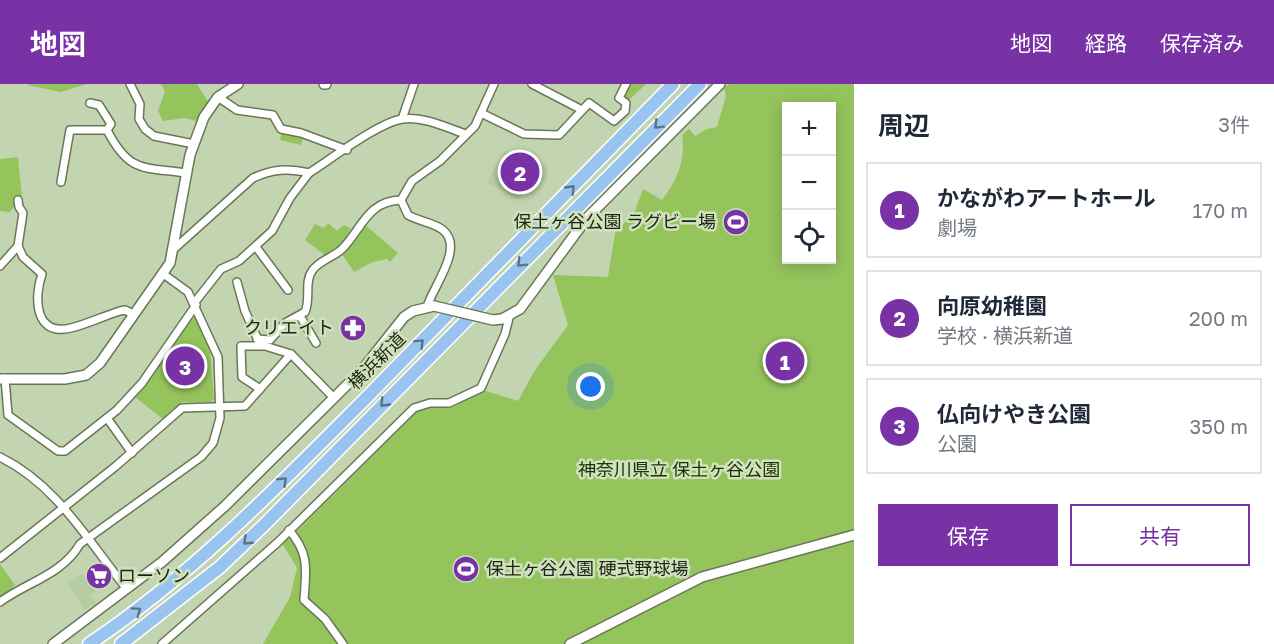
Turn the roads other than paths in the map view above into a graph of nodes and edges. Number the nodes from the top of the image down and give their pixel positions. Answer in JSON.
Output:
{"nodes":[{"id":1,"x":130,"y":84,"type":"edge"},
{"id":2,"x":238,"y":84,"type":"edge"},
{"id":3,"x":414,"y":84,"type":"edge"},
{"id":4,"x":494,"y":84,"type":"edge"},
{"id":5,"x":532,"y":84,"type":"edge"},
{"id":6,"x":626,"y":84,"type":"edge"},
{"id":7,"x":673,"y":84,"type":"edge"},
{"id":8,"x":700,"y":84,"type":"edge"},
{"id":9,"x":720,"y":84,"type":"edge"},
{"id":10,"x":546,"y":87,"type":"edge"},
{"id":11,"x":218,"y":97,"type":"junction"},
{"id":12,"x":90,"y":103,"type":"dead end"},
{"id":13,"x":582,"y":110,"type":"junction"},
{"id":14,"x":481,"y":113,"type":"junction"},
{"id":15,"x":402,"y":119,"type":"junction"},
{"id":16,"x":107,"y":130,"type":"junction"},
{"id":17,"x":465,"y":134,"type":"junction"},
{"id":18,"x":194,"y":144,"type":"junction"},
{"id":19,"x":347,"y":150,"type":"junction"},
{"id":20,"x":186,"y":173,"type":"junction"},
{"id":21,"x":309,"y":173,"type":"junction"},
{"id":22,"x":61,"y":182,"type":"dead end"},
{"id":23,"x":18,"y":200,"type":"dead end"},
{"id":24,"x":400,"y":200,"type":"junction"},
{"id":25,"x":18,"y":246,"type":"junction"},
{"id":26,"x":256,"y":247,"type":"junction"},
{"id":27,"x":174,"y":249,"type":"junction"},
{"id":28,"x":0,"y":266,"type":"edge"},
{"id":29,"x":162,"y":273,"type":"junction"},
{"id":30,"x":237,"y":282,"type":"dead end"},
{"id":31,"x":288,"y":290,"type":"dead end"},
{"id":32,"x":195,"y":304,"type":"junction"},
{"id":33,"x":430,"y":307,"type":"junction"},
{"id":34,"x":133,"y":314,"type":"junction"},
{"id":35,"x":300,"y":316,"type":"junction"},
{"id":36,"x":505,"y":318,"type":"junction"},
{"id":37,"x":259,"y":342,"type":"junction"},
{"id":38,"x":316,"y":343,"type":"dead end"},
{"id":39,"x":291,"y":354,"type":"junction"},
{"id":40,"x":3,"y":379,"type":"edge"},
{"id":41,"x":260,"y":389,"type":"junction"},
{"id":42,"x":334,"y":398,"type":"junction"},
{"id":43,"x":220,"y":407,"type":"junction"},
{"id":44,"x":107,"y":418,"type":"junction"},
{"id":45,"x":132,"y":453,"type":"junction"},
{"id":46,"x":0,"y":457,"type":"edge"},
{"id":47,"x":63,"y":507,"type":"junction"},
{"id":48,"x":289,"y":530,"type":"junction"},
{"id":49,"x":854,"y":535,"type":"edge"},
{"id":50,"x":87,"y":539,"type":"junction"},
{"id":51,"x":0,"y":558,"type":"edge"},
{"id":52,"x":127,"y":589,"type":"junction"},
{"id":53,"x":0,"y":602,"type":"edge"},
{"id":54,"x":53,"y":644,"type":"edge"},
{"id":55,"x":89,"y":644,"type":"edge"},
{"id":56,"x":120,"y":644,"type":"edge"},
{"id":57,"x":162,"y":644,"type":"edge"},
{"id":58,"x":343,"y":644,"type":"edge"},
{"id":59,"x":570,"y":644,"type":"edge"}],
"edges":[{"from":1,"to":18,"type":"street"},
{"from":2,"to":11,"type":"street"},
{"from":3,"to":15,"type":"street"},
{"from":4,"to":14,"type":"street"},
{"from":5,"to":10,"type":"street"},
{"from":6,"to":13,"type":"street"},
{"from":55,"to":7,"type":"highway","name":"横浜新道","one_way":true},
{"from":8,"to":56,"type":"highway","name":"横浜新道","one_way":true},
{"from":9,"to":36,"type":"street"},
{"from":10,"to":13,"type":"street"},
{"from":11,"to":18,"type":"street"},
{"from":11,"to":19,"type":"street"},
{"from":12,"to":16,"type":"street"},
{"from":13,"to":14,"type":"street"},
{"from":14,"to":17,"type":"street"},
{"from":15,"to":17,"type":"street"},
{"from":15,"to":19,"type":"street"},
{"from":16,"to":20,"type":"street"},
{"from":16,"to":22,"type":"street"},
{"from":17,"to":24,"type":"street"},
{"from":18,"to":20,"type":"street"},
{"from":19,"to":21,"type":"street"},
{"from":20,"to":27,"type":"street"},
{"from":21,"to":26,"type":"street"},
{"from":21,"to":27,"type":"street"},
{"from":23,"to":25,"type":"street"},
{"from":24,"to":33,"type":"street"},
{"from":24,"to":35,"type":"street"},
{"from":25,"to":28,"type":"street"},
{"from":25,"to":34,"type":"street"},
{"from":26,"to":31,"type":"street"},
{"from":26,"to":32,"type":"street"},
{"from":27,"to":29,"type":"street"},
{"from":29,"to":32,"type":"street"},
{"from":29,"to":34,"type":"street"},
{"from":30,"to":37,"type":"street"},
{"from":32,"to":43,"type":"street"},
{"from":32,"to":44,"type":"street"},
{"from":33,"to":36,"type":"street","bridge":true},
{"from":33,"to":42,"type":"street"},
{"from":34,"to":40,"type":"street"},
{"from":35,"to":37,"type":"street"},
{"from":35,"to":38,"type":"street"},
{"from":36,"to":48,"type":"street"},
{"from":37,"to":39,"type":"street"},
{"from":37,"to":41,"type":"street"},
{"from":39,"to":41,"type":"street"},
{"from":39,"to":42,"type":"street"},
{"from":40,"to":44,"type":"street"},
{"from":41,"to":43,"type":"street"},
{"from":42,"to":52,"type":"street"},
{"from":43,"to":45,"type":"street"},
{"from":43,"to":50,"type":"street"},
{"from":44,"to":45,"type":"street"},
{"from":45,"to":47,"type":"street"},
{"from":46,"to":47,"type":"street"},
{"from":47,"to":50,"type":"street"},
{"from":47,"to":51,"type":"street"},
{"from":48,"to":57,"type":"street"},
{"from":48,"to":58,"type":"street"},
{"from":49,"to":59,"type":"street"},
{"from":50,"to":52,"type":"street"},
{"from":50,"to":53,"type":"street"},
{"from":52,"to":54,"type":"street"}]}
